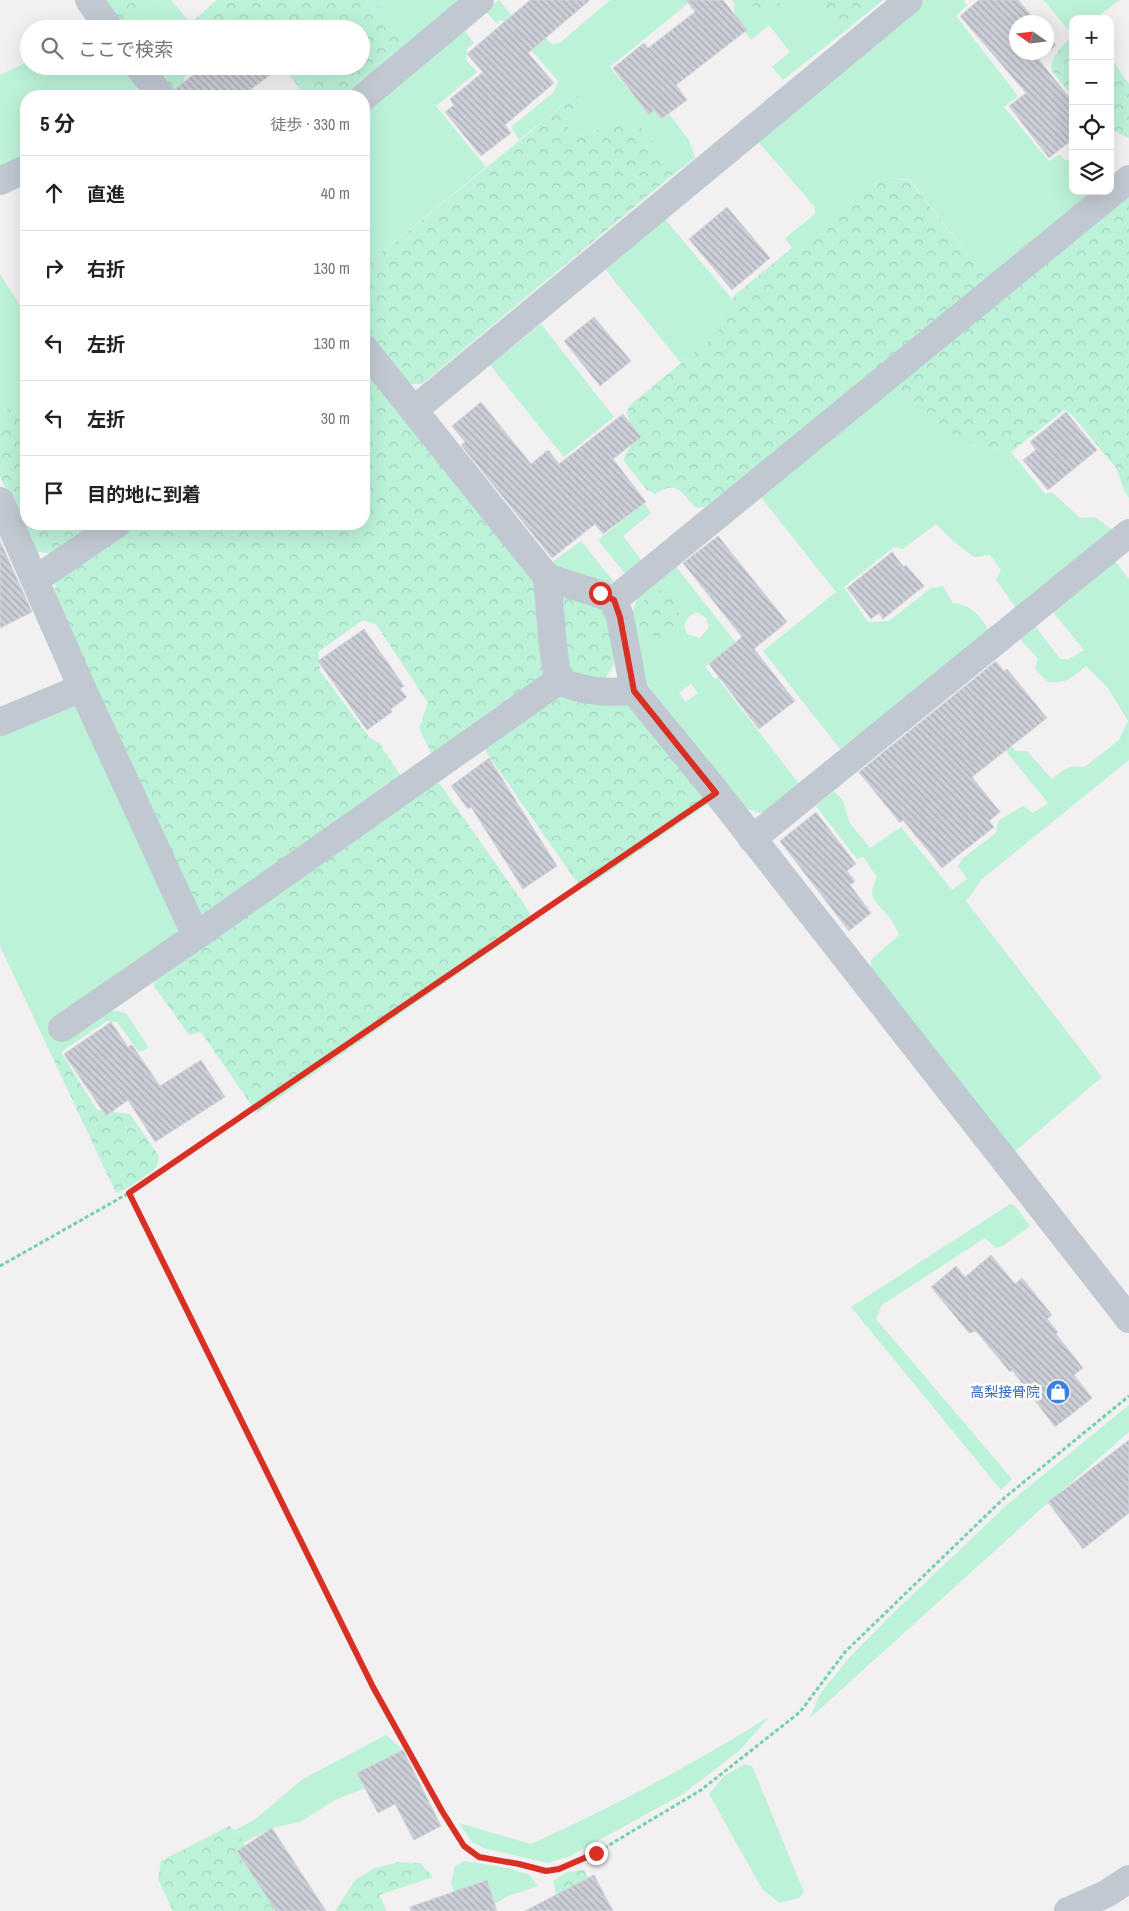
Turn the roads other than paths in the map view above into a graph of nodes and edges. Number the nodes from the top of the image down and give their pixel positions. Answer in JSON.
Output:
{"nodes":[{"id":1,"x":89,"y":0,"type":"edge"},
{"id":2,"x":480,"y":0,"type":"edge"},
{"id":3,"x":909,"y":0,"type":"edge"},
{"id":4,"x":103,"y":20,"type":"edge"},
{"id":5,"x":145,"y":75,"type":"edge"},
{"id":6,"x":156,"y":90,"type":"edge"},
{"id":7,"x":370,"y":92,"type":"edge"},
{"id":8,"x":20,"y":172,"type":"edge"},
{"id":9,"x":1129,"y":179,"type":"edge"},
{"id":10,"x":0,"y":181,"type":"edge"},
{"id":11,"x":370,"y":358,"type":"edge"},
{"id":12,"x":414,"y":410,"type":"junction"},
{"id":13,"x":0,"y":501,"type":"edge"},
{"id":14,"x":108,"y":530,"type":"edge"},
{"id":15,"x":1129,"y":532,"type":"edge"},
{"id":16,"x":547,"y":577,"type":"junction"},
{"id":17,"x":35,"y":580,"type":"junction"},
{"id":18,"x":614,"y":600,"type":"junction"},
{"id":19,"x":558,"y":681,"type":"junction"},
{"id":20,"x":82,"y":688,"type":"junction"},
{"id":21,"x":634,"y":691,"type":"junction"},
{"id":22,"x":0,"y":722,"type":"edge"},
{"id":23,"x":752,"y":839,"type":"junction"},
{"id":24,"x":196,"y":936,"type":"junction"},
{"id":25,"x":62,"y":1028,"type":"dead end"},
{"id":26,"x":1129,"y":1319,"type":"edge"},
{"id":27,"x":1129,"y":1879,"type":"edge"},
{"id":28,"x":1068,"y":1911,"type":"edge"}],
"edges":[{"from":1,"to":4,"type":"street"},
{"from":2,"to":7,"type":"street"},
{"from":3,"to":12,"type":"street"},
{"from":5,"to":6,"type":"street"},
{"from":8,"to":10,"type":"street"},
{"from":9,"to":18,"type":"street"},
{"from":11,"to":12,"type":"street"},
{"from":12,"to":16,"type":"street"},
{"from":13,"to":17,"type":"street"},
{"from":14,"to":17,"type":"street"},
{"from":15,"to":23,"type":"street"},
{"from":16,"to":18,"type":"street"},
{"from":16,"to":19,"type":"street"},
{"from":17,"to":20,"type":"street"},
{"from":18,"to":21,"type":"street"},
{"from":19,"to":21,"type":"street"},
{"from":19,"to":24,"type":"street"},
{"from":20,"to":22,"type":"street"},
{"from":20,"to":24,"type":"street"},
{"from":21,"to":23,"type":"street"},
{"from":23,"to":26,"type":"street"},
{"from":24,"to":25,"type":"street"},
{"from":27,"to":28,"type":"street"}]}
